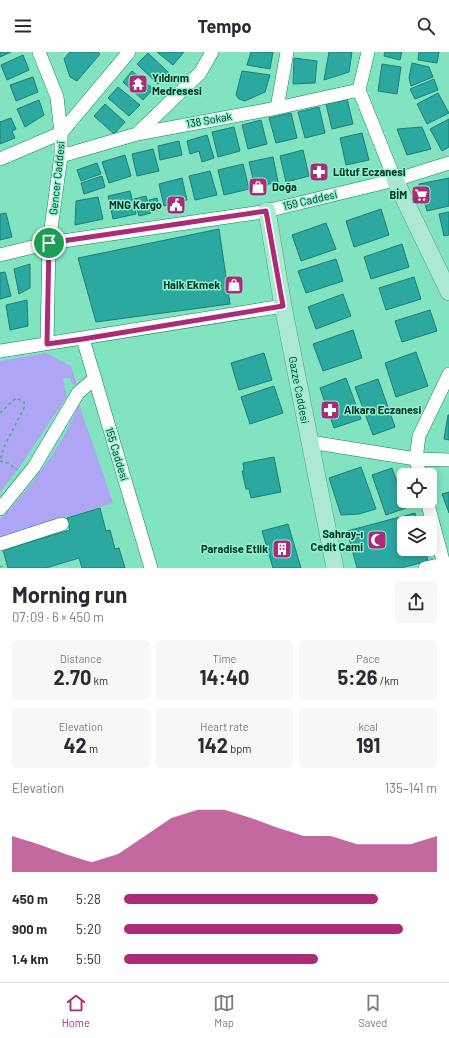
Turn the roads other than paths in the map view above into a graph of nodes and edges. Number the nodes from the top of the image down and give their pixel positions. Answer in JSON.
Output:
{"nodes":[{"id":1,"x":39,"y":52,"type":"edge"},
{"id":2,"x":129,"y":52,"type":"edge"},
{"id":3,"x":212,"y":52,"type":"edge"},
{"id":4,"x":287,"y":52,"type":"edge"},
{"id":5,"x":368,"y":52,"type":"edge"},
{"id":6,"x":359,"y":90,"type":"junction"},
{"id":7,"x":276,"y":108,"type":"junction"},
{"id":8,"x":61,"y":133,"type":"junction"},
{"id":9,"x":136,"y":134,"type":"junction"},
{"id":10,"x":61,"y":156,"type":"junction"},
{"id":11,"x":0,"y":159,"type":"edge"},
{"id":12,"x":449,"y":163,"type":"edge"},
{"id":13,"x":395,"y":180,"type":"junction"},
{"id":14,"x":266,"y":211,"type":"junction"},
{"id":15,"x":49,"y":243,"type":"junction"},
{"id":16,"x":0,"y":256,"type":"edge"},
{"id":17,"x":449,"y":292,"type":"edge"},
{"id":18,"x":283,"y":306,"type":"junction"},
{"id":19,"x":83,"y":339,"type":"junction"},
{"id":20,"x":47,"y":344,"type":"junction"},
{"id":21,"x":0,"y":351,"type":"edge"},
{"id":22,"x":449,"y":374,"type":"edge"},
{"id":23,"x":94,"y":378,"type":"junction"},
{"id":24,"x":310,"y":442,"type":"junction"},
{"id":25,"x":416,"y":459,"type":"junction"},
{"id":26,"x":449,"y":460,"type":"edge"},
{"id":27,"x":418,"y":468,"type":"edge"},
{"id":28,"x":429,"y":508,"type":"edge"},
{"id":29,"x":0,"y":509,"type":"edge"},
{"id":30,"x":62,"y":524,"type":"dead end"},
{"id":31,"x":0,"y":544,"type":"edge"},
{"id":32,"x":444,"y":566,"type":"edge"},
{"id":33,"x":151,"y":568,"type":"edge"},
{"id":34,"x":335,"y":568,"type":"edge"},
{"id":35,"x":426,"y":568,"type":"edge"}],
"edges":[{"from":1,"to":8,"type":"street","name":"Gencer Caddesi"},
{"from":2,"to":8,"type":"street"},
{"from":3,"to":9,"type":"street"},
{"from":4,"to":7,"type":"street"},
{"from":5,"to":6,"type":"street"},
{"from":6,"to":7,"type":"street","name":"138 Sokak"},
{"from":6,"to":13,"type":"street"},
{"from":7,"to":9,"type":"street","name":"138 Sokak"},
{"from":8,"to":10,"type":"street","name":"Gencer Caddesi"},
{"from":8,"to":11,"type":"street"},
{"from":9,"to":10,"type":"street","name":"138 Sokak"},
{"from":10,"to":15,"type":"street","name":"Gencer Caddesi"},
{"from":12,"to":13,"type":"street","name":"159 Caddesi"},
{"from":13,"to":14,"type":"street","name":"159 Caddesi"},
{"from":13,"to":17,"type":"main road"},
{"from":14,"to":15,"type":"street","name":"159 Caddesi"},
{"from":14,"to":18,"type":"main road","name":"Gazze Caddesi"},
{"from":15,"to":16,"type":"street","name":"159 Caddesi"},
{"from":15,"to":20,"type":"street","name":"Gencer Caddesi"},
{"from":18,"to":19,"type":"street"},
{"from":18,"to":24,"type":"main road","name":"Gazze Caddesi"},
{"from":19,"to":20,"type":"street"},
{"from":19,"to":23,"type":"street","name":"155 Caddesi"},
{"from":20,"to":21,"type":"street"},
{"from":22,"to":25,"type":"street"},
{"from":23,"to":29,"type":"street"},
{"from":23,"to":33,"type":"street","name":"155 Caddesi"},
{"from":24,"to":25,"type":"street"},
{"from":24,"to":34,"type":"main road","name":"Gazze Caddesi"},
{"from":25,"to":26,"type":"street"},
{"from":25,"to":27,"type":"street"},
{"from":28,"to":32,"type":"street"},
{"from":30,"to":31,"type":"street"},
{"from":32,"to":35,"type":"street"}]}
